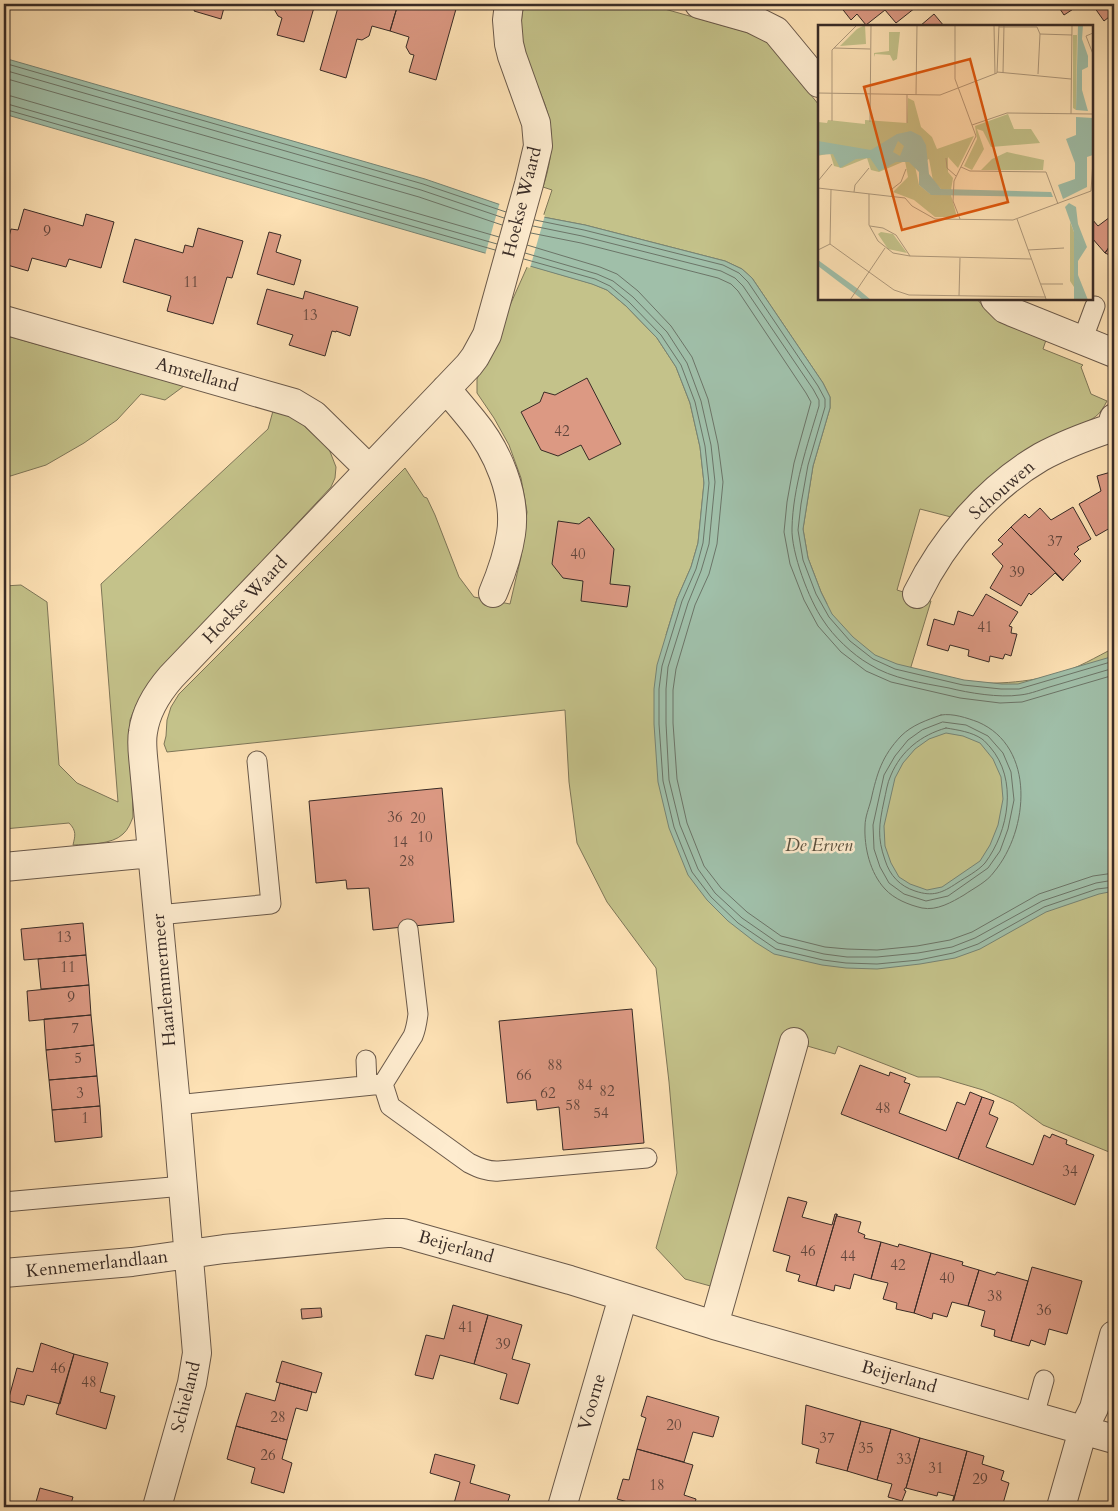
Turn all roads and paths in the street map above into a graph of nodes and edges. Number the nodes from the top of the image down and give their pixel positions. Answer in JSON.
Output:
{"nodes":[{"id":1,"x":509,"y":4,"type":"edge"},
{"id":2,"x":699,"y":4,"type":"edge"},
{"id":3,"x":818,"y":82,"type":"edge"},
{"id":4,"x":996,"y":300,"type":"edge"},
{"id":5,"x":1095,"y":306,"type":"dead end"},
{"id":6,"x":4,"y":320,"type":"edge"},
{"id":7,"x":1082,"y":341,"type":"junction"},
{"id":8,"x":1114,"y":354,"type":"edge"},
{"id":9,"x":446,"y":389,"type":"junction"},
{"id":10,"x":1114,"y":418,"type":"edge"},
{"id":11,"x":369,"y":469,"type":"junction"},
{"id":12,"x":493,"y":593,"type":"dead end"},
{"id":13,"x":917,"y":594,"type":"dead end"},
{"id":14,"x":257,"y":761,"type":"dead end"},
{"id":15,"x":152,"y":853,"type":"junction"},
{"id":16,"x":4,"y":867,"type":"edge"},
{"id":17,"x":158,"y":915,"type":"junction"},
{"id":18,"x":408,"y":929,"type":"dead end"},
{"id":19,"x":794,"y":1042,"type":"dead end"},
{"id":20,"x":366,"y":1060,"type":"dead end"},
{"id":21,"x":375,"y":1084,"type":"junction"},
{"id":22,"x":176,"y":1105,"type":"junction"},
{"id":23,"x":647,"y":1158,"type":"dead end"},
{"id":24,"x":183,"y":1186,"type":"junction"},
{"id":25,"x":4,"y":1202,"type":"edge"},
{"id":26,"x":189,"y":1254,"type":"junction"},
{"id":27,"x":4,"y":1273,"type":"edge"},
{"id":28,"x":623,"y":1297,"type":"junction"},
{"id":29,"x":714,"y":1325,"type":"junction"},
{"id":30,"x":1114,"y":1336,"type":"edge"},
{"id":31,"x":1044,"y":1380,"type":"dead end"},
{"id":32,"x":1034,"y":1416,"type":"junction"},
{"id":33,"x":1083,"y":1430,"type":"junction"},
{"id":34,"x":1114,"y":1439,"type":"edge"},
{"id":35,"x":157,"y":1507,"type":"edge"},
{"id":36,"x":562,"y":1507,"type":"edge"},
{"id":37,"x":1061,"y":1507,"type":"edge"}],
"edges":[{"from":1,"to":9,"type":"street","name":"Hoekse Waard"},
{"from":2,"to":3,"type":"street"},
{"from":4,"to":7,"type":"street"},
{"from":5,"to":7,"type":"lane"},
{"from":6,"to":11,"type":"street","name":"Amstelland"},
{"from":7,"to":8,"type":"street"},
{"from":9,"to":11,"type":"street","name":"Hoekse Waard"},
{"from":9,"to":12,"type":"street"},
{"from":10,"to":13,"type":"street","name":"Schouwen"},
{"from":11,"to":15,"type":"street","name":"Hoekse Waard"},
{"from":14,"to":17,"type":"lane"},
{"from":15,"to":16,"type":"street"},
{"from":15,"to":17,"type":"street","name":"Haarlemmermeer"},
{"from":17,"to":22,"type":"street","name":"Haarlemmermeer"},
{"from":18,"to":21,"type":"lane"},
{"from":19,"to":29,"type":"street"},
{"from":20,"to":21,"type":"lane"},
{"from":21,"to":22,"type":"lane"},
{"from":21,"to":23,"type":"lane"},
{"from":22,"to":24,"type":"street","name":"Haarlemmermeer"},
{"from":24,"to":25,"type":"lane"},
{"from":24,"to":26,"type":"street","name":"Haarlemmermeer"},
{"from":26,"to":27,"type":"street","name":"Kennemerlandlaan"},
{"from":26,"to":28,"type":"street","name":"Beijerland"},
{"from":26,"to":35,"type":"street","name":"Schieland"},
{"from":28,"to":29,"type":"street","name":"Beijerland"},
{"from":28,"to":36,"type":"street","name":"Voorne"},
{"from":29,"to":32,"type":"street","name":"Beijerland"},
{"from":30,"to":33,"type":"street"},
{"from":31,"to":32,"type":"lane"},
{"from":32,"to":33,"type":"street","name":"Beijerland"},
{"from":33,"to":34,"type":"street","name":"Beijerland"},
{"from":33,"to":37,"type":"street"}]}
